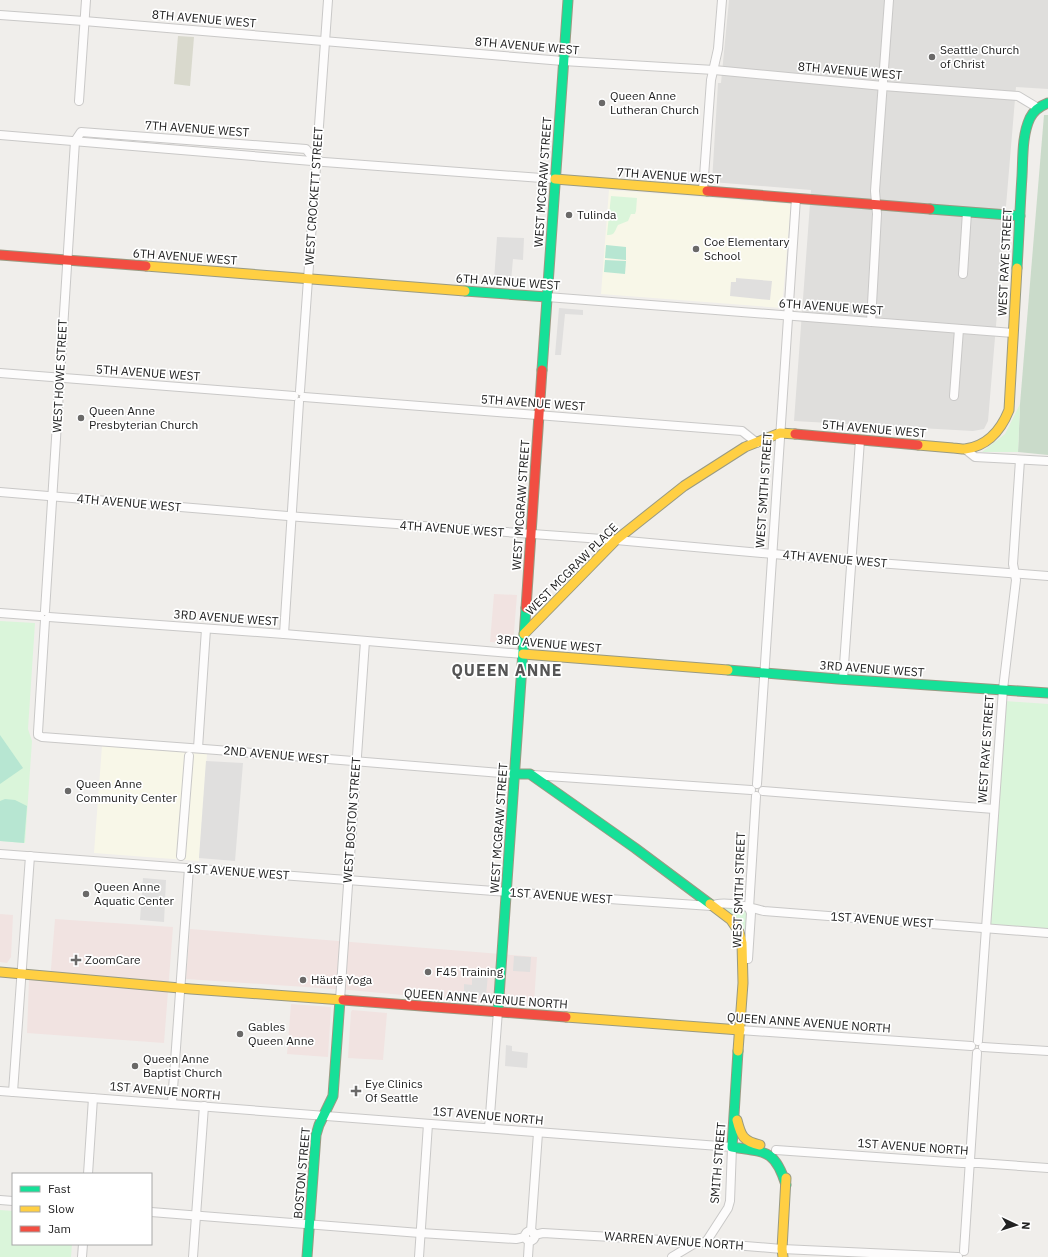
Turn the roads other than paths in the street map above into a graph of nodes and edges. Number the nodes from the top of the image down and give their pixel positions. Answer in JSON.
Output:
{"nodes":[{"id":1,"x":86,"y":0,"type":"edge"},
{"id":2,"x":328,"y":0,"type":"edge"},
{"id":3,"x":568,"y":0,"type":"edge"},
{"id":4,"x":722,"y":0,"type":"edge"},
{"id":5,"x":889,"y":0,"type":"edge"},
{"id":6,"x":0,"y":15,"type":"edge"},
{"id":7,"x":84,"y":21,"type":"junction"},
{"id":8,"x":325,"y":41,"type":"junction"},
{"id":9,"x":563,"y":61,"type":"junction"},
{"id":10,"x":714,"y":70,"type":"junction"},
{"id":11,"x":883,"y":86,"type":"junction"},
{"id":12,"x":79,"y":101,"type":"dead end"},
{"id":13,"x":1048,"y":103,"type":"edge"},
{"id":14,"x":1038,"y":108,"type":"junction"},
{"id":15,"x":0,"y":135,"type":"edge"},
{"id":16,"x":75,"y":141,"type":"junction"},
{"id":17,"x":316,"y":162,"type":"junction"},
{"id":18,"x":555,"y":179,"type":"junction"},
{"id":19,"x":703,"y":190,"type":"junction"},
{"id":20,"x":796,"y":198,"type":"junction"},
{"id":21,"x":876,"y":204,"type":"junction"},
{"id":22,"x":967,"y":212,"type":"junction"},
{"id":23,"x":1020,"y":216,"type":"junction"},
{"id":24,"x":0,"y":254,"type":"edge"},
{"id":25,"x":67,"y":260,"type":"junction"},
{"id":26,"x":963,"y":274,"type":"dead end"},
{"id":27,"x":308,"y":278,"type":"junction"},
{"id":28,"x":547,"y":297,"type":"junction"},
{"id":29,"x":788,"y":316,"type":"junction"},
{"id":30,"x":871,"y":322,"type":"junction"},
{"id":31,"x":959,"y":329,"type":"junction"},
{"id":32,"x":1014,"y":333,"type":"junction"},
{"id":33,"x":0,"y":373,"type":"edge"},
{"id":34,"x":60,"y":378,"type":"junction"},
{"id":35,"x":954,"y":396,"type":"dead end"},
{"id":36,"x":299,"y":397,"type":"junction"},
{"id":37,"x":539,"y":416,"type":"junction"},
{"id":38,"x":1006,"y":420,"type":"joint"},
{"id":39,"x":780,"y":433,"type":"junction"},
{"id":40,"x":860,"y":440,"type":"junction"},
{"id":41,"x":756,"y":443,"type":"junction"},
{"id":42,"x":965,"y":449,"type":"junction"},
{"id":43,"x":1020,"y":460,"type":"junction"},
{"id":44,"x":1048,"y":461,"type":"edge"},
{"id":45,"x":0,"y":492,"type":"edge"},
{"id":46,"x":52,"y":496,"type":"junction"},
{"id":47,"x":292,"y":516,"type":"junction"},
{"id":48,"x":531,"y":534,"type":"junction"},
{"id":49,"x":616,"y":540,"type":"junction"},
{"id":50,"x":772,"y":554,"type":"junction"},
{"id":51,"x":852,"y":561,"type":"junction"},
{"id":52,"x":1014,"y":573,"type":"junction"},
{"id":53,"x":1048,"y":576,"type":"edge"},
{"id":54,"x":0,"y":613,"type":"edge"},
{"id":55,"x":45,"y":616,"type":"junction"},
{"id":56,"x":206,"y":629,"type":"junction"},
{"id":57,"x":284,"y":634,"type":"junction"},
{"id":58,"x":524,"y":634,"type":"junction"},
{"id":59,"x":365,"y":641,"type":"junction"},
{"id":60,"x":523,"y":654,"type":"junction"},
{"id":61,"x":764,"y":673,"type":"junction"},
{"id":62,"x":843,"y":679,"type":"junction"},
{"id":63,"x":1003,"y":689,"type":"junction"},
{"id":64,"x":1048,"y":693,"type":"edge"},
{"id":65,"x":38,"y":735,"type":"joint"},
{"id":66,"x":198,"y":748,"type":"junction"},
{"id":67,"x":189,"y":756,"type":"dead end"},
{"id":68,"x":357,"y":761,"type":"junction"},
{"id":69,"x":514,"y":774,"type":"junction"},
{"id":70,"x":530,"y":774,"type":"junction"},
{"id":71,"x":754,"y":790,"type":"junction"},
{"id":72,"x":994,"y":810,"type":"junction"},
{"id":73,"x":0,"y":854,"type":"edge"},
{"id":74,"x":30,"y":856,"type":"junction"},
{"id":75,"x":181,"y":856,"type":"dead end"},
{"id":76,"x":189,"y":868,"type":"junction"},
{"id":77,"x":348,"y":880,"type":"junction"},
{"id":78,"x":506,"y":892,"type":"junction"},
{"id":79,"x":712,"y":906,"type":"junction"},
{"id":80,"x":749,"y":908,"type":"junction"},
{"id":81,"x":986,"y":928,"type":"junction"},
{"id":82,"x":1048,"y":933,"type":"edge"},
{"id":83,"x":0,"y":972,"type":"edge"},
{"id":84,"x":21,"y":974,"type":"junction"},
{"id":85,"x":743,"y":984,"type":"junction"},
{"id":86,"x":180,"y":988,"type":"junction"},
{"id":87,"x":340,"y":1000,"type":"junction"},
{"id":88,"x":498,"y":1012,"type":"junction"},
{"id":89,"x":740,"y":1030,"type":"junction"},
{"id":90,"x":980,"y":1047,"type":"junction"},
{"id":91,"x":1048,"y":1051,"type":"edge"},
{"id":92,"x":0,"y":1091,"type":"edge"},
{"id":93,"x":13,"y":1092,"type":"junction"},
{"id":94,"x":93,"y":1098,"type":"junction"},
{"id":95,"x":172,"y":1103,"type":"junction"},
{"id":96,"x":735,"y":1103,"type":"junction"},
{"id":97,"x":204,"y":1106,"type":"junction"},
{"id":98,"x":323,"y":1116,"type":"junction"},
{"id":99,"x":428,"y":1124,"type":"junction"},
{"id":100,"x":489,"y":1128,"type":"junction"},
{"id":101,"x":538,"y":1133,"type":"junction"},
{"id":102,"x":732,"y":1147,"type":"junction"},
{"id":103,"x":776,"y":1150,"type":"junction"},
{"id":104,"x":970,"y":1163,"type":"junction"},
{"id":105,"x":1048,"y":1168,"type":"edge"},
{"id":106,"x":88,"y":1173,"type":"edge"},
{"id":107,"x":786,"y":1185,"type":"junction"},
{"id":108,"x":0,"y":1200,"type":"edge"},
{"id":109,"x":12,"y":1201,"type":"edge"},
{"id":110,"x":152,"y":1212,"type":"edge"},
{"id":111,"x":196,"y":1215,"type":"junction"},
{"id":112,"x":309,"y":1224,"type":"junction"},
{"id":113,"x":420,"y":1233,"type":"junction"},
{"id":114,"x":530,"y":1236,"type":"junction"},
{"id":115,"x":697,"y":1242,"type":"junction"},
{"id":116,"x":706,"y":1242,"type":"junction"},
{"id":117,"x":83,"y":1245,"type":"edge"},
{"id":118,"x":783,"y":1253,"type":"edge"},
{"id":119,"x":962,"y":1256,"type":"edge"},
{"id":120,"x":82,"y":1257,"type":"edge"},
{"id":121,"x":193,"y":1257,"type":"edge"},
{"id":122,"x":307,"y":1257,"type":"edge"},
{"id":123,"x":419,"y":1257,"type":"edge"},
{"id":124,"x":528,"y":1257,"type":"edge"},
{"id":125,"x":672,"y":1257,"type":"edge"}],
"edges":[{"from":1,"to":7,"type":"street"},
{"from":2,"to":8,"type":"street","name":"WEST CROCKETT STREET"},
{"from":3,"to":9,"type":"street","name":"WEST MCGRAW STREET"},
{"from":4,"to":10,"type":"street"},
{"from":5,"to":11,"type":"street"},
{"from":6,"to":7,"type":"street","name":"8TH AVENUE WEST"},
{"from":7,"to":8,"type":"street","name":"8TH AVENUE WEST"},
{"from":7,"to":12,"type":"street"},
{"from":8,"to":9,"type":"street","name":"8TH AVENUE WEST"},
{"from":8,"to":17,"type":"street","name":"WEST CROCKETT STREET"},
{"from":9,"to":10,"type":"street","name":"8TH AVENUE WEST"},
{"from":9,"to":18,"type":"street","name":"WEST MCGRAW STREET"},
{"from":10,"to":11,"type":"street","name":"8TH AVENUE WEST"},
{"from":10,"to":19,"type":"street"},
{"from":11,"to":14,"type":"street","name":"8TH AVENUE WEST"},
{"from":11,"to":21,"type":"street"},
{"from":13,"to":14,"type":"street"},
{"from":14,"to":23,"type":"street","name":"WEST RAYE STREET"},
{"from":15,"to":16,"type":"street"},
{"from":16,"to":17,"type":"street","name":"7TH AVENUE WEST"},
{"from":16,"to":25,"type":"street","name":"WEST HOWE STREET"},
{"from":17,"to":18,"type":"street","name":"7TH AVENUE WEST"},
{"from":17,"to":27,"type":"street","name":"WEST CROCKETT STREET"},
{"from":18,"to":19,"type":"street","name":"7TH AVENUE WEST"},
{"from":18,"to":28,"type":"street","name":"WEST MCGRAW STREET"},
{"from":19,"to":20,"type":"street","name":"7TH AVENUE WEST"},
{"from":20,"to":21,"type":"street","name":"7TH AVENUE WEST"},
{"from":20,"to":29,"type":"street","name":"WEST SMITH STREET"},
{"from":21,"to":22,"type":"street","name":"7TH AVENUE WEST"},
{"from":21,"to":30,"type":"street"},
{"from":22,"to":23,"type":"street","name":"7TH AVENUE WEST"},
{"from":22,"to":26,"type":"street"},
{"from":23,"to":32,"type":"street","name":"WEST RAYE STREET"},
{"from":24,"to":25,"type":"street","name":"6TH AVENUE WEST"},
{"from":25,"to":27,"type":"street","name":"6TH AVENUE WEST"},
{"from":25,"to":34,"type":"street","name":"WEST HOWE STREET"},
{"from":27,"to":28,"type":"street","name":"6TH AVENUE WEST"},
{"from":27,"to":36,"type":"street","name":"WEST CROCKETT STREET"},
{"from":28,"to":29,"type":"street","name":"6TH AVENUE WEST"},
{"from":28,"to":37,"type":"street","name":"WEST MCGRAW STREET"},
{"from":29,"to":30,"type":"street","name":"6TH AVENUE WEST"},
{"from":29,"to":39,"type":"street","name":"WEST SMITH STREET"},
{"from":30,"to":31,"type":"street","name":"6TH AVENUE WEST"},
{"from":31,"to":32,"type":"street","name":"6TH AVENUE WEST"},
{"from":31,"to":35,"type":"street"},
{"from":32,"to":38,"type":"street","name":"WEST RAYE STREET"},
{"from":33,"to":34,"type":"street","name":"5TH AVENUE WEST"},
{"from":34,"to":36,"type":"street","name":"5TH AVENUE WEST"},
{"from":34,"to":46,"type":"street","name":"WEST HOWE STREET"},
{"from":36,"to":37,"type":"street","name":"5TH AVENUE WEST"},
{"from":36,"to":47,"type":"street","name":"WEST CROCKETT STREET"},
{"from":37,"to":41,"type":"street","name":"5TH AVENUE WEST"},
{"from":37,"to":48,"type":"street","name":"WEST MCGRAW STREET"},
{"from":38,"to":42,"type":"street","name":"5TH AVENUE WEST"},
{"from":39,"to":40,"type":"street","name":"5TH AVENUE WEST"},
{"from":39,"to":41,"type":"street","name":"WEST MCGRAW PLACE"},
{"from":39,"to":50,"type":"street","name":"WEST SMITH STREET"},
{"from":40,"to":42,"type":"street","name":"5TH AVENUE WEST"},
{"from":40,"to":51,"type":"street"},
{"from":41,"to":49,"type":"street","name":"WEST MCGRAW PLACE"},
{"from":42,"to":43,"type":"street","name":"5TH AVENUE WEST"},
{"from":43,"to":44,"type":"street","name":"5TH AVENUE WEST"},
{"from":43,"to":52,"type":"street","name":"WEST RAYE STREET"},
{"from":45,"to":46,"type":"street","name":"4TH AVENUE WEST"},
{"from":46,"to":47,"type":"street","name":"4TH AVENUE WEST"},
{"from":46,"to":55,"type":"street","name":"WEST HOWE STREET"},
{"from":47,"to":48,"type":"street","name":"4TH AVENUE WEST"},
{"from":47,"to":57,"type":"street","name":"WEST CROCKETT STREET"},
{"from":48,"to":49,"type":"street","name":"4TH AVENUE WEST"},
{"from":48,"to":58,"type":"street","name":"WEST MCGRAW STREET"},
{"from":49,"to":50,"type":"street","name":"4TH AVENUE WEST"},
{"from":49,"to":58,"type":"street","name":"WEST MCGRAW PLACE"},
{"from":50,"to":51,"type":"street","name":"4TH AVENUE WEST"},
{"from":50,"to":61,"type":"street","name":"WEST SMITH STREET"},
{"from":51,"to":52,"type":"street","name":"4TH AVENUE WEST"},
{"from":51,"to":62,"type":"street"},
{"from":52,"to":53,"type":"street","name":"4TH AVENUE WEST"},
{"from":52,"to":63,"type":"street","name":"WEST RAYE STREET"},
{"from":54,"to":55,"type":"street","name":"3RD AVENUE WEST"},
{"from":55,"to":56,"type":"street","name":"3RD AVENUE WEST"},
{"from":55,"to":65,"type":"street","name":"WEST HOWE STREET"},
{"from":56,"to":57,"type":"street","name":"3RD AVENUE WEST"},
{"from":56,"to":66,"type":"street"},
{"from":57,"to":59,"type":"street","name":"3RD AVENUE WEST"},
{"from":58,"to":60,"type":"street","name":"WEST MCGRAW STREET"},
{"from":59,"to":60,"type":"street","name":"3RD AVENUE WEST"},
{"from":59,"to":68,"type":"street","name":"WEST BOSTON STREET"},
{"from":60,"to":61,"type":"street","name":"3RD AVENUE WEST"},
{"from":60,"to":69,"type":"street","name":"WEST MCGRAW STREET"},
{"from":61,"to":62,"type":"street","name":"3RD AVENUE WEST"},
{"from":61,"to":71,"type":"street","name":"WEST SMITH STREET"},
{"from":62,"to":63,"type":"street","name":"3RD AVENUE WEST"},
{"from":63,"to":64,"type":"street","name":"3RD AVENUE WEST"},
{"from":63,"to":72,"type":"street","name":"WEST RAYE STREET"},
{"from":65,"to":66,"type":"street","name":"2ND AVENUE WEST"},
{"from":66,"to":68,"type":"street","name":"2ND AVENUE WEST"},
{"from":67,"to":75,"type":"street"},
{"from":68,"to":69,"type":"street","name":"2ND AVENUE WEST"},
{"from":68,"to":77,"type":"street","name":"WEST BOSTON STREET"},
{"from":69,"to":70,"type":"street"},
{"from":69,"to":78,"type":"street","name":"WEST MCGRAW STREET"},
{"from":70,"to":71,"type":"street"},
{"from":70,"to":79,"type":"street"},
{"from":71,"to":72,"type":"street"},
{"from":71,"to":80,"type":"street","name":"WEST SMITH STREET"},
{"from":72,"to":81,"type":"street","name":"WEST RAYE STREET"},
{"from":73,"to":74,"type":"street","name":"1ST AVENUE WEST"},
{"from":74,"to":76,"type":"street","name":"1ST AVENUE WEST"},
{"from":74,"to":84,"type":"street"},
{"from":76,"to":77,"type":"street","name":"1ST AVENUE WEST"},
{"from":76,"to":86,"type":"street"},
{"from":77,"to":78,"type":"street","name":"1ST AVENUE WEST"},
{"from":77,"to":87,"type":"street","name":"WEST BOSTON STREET"},
{"from":78,"to":79,"type":"street","name":"1ST AVENUE WEST"},
{"from":78,"to":88,"type":"street","name":"WEST MCGRAW STREET"},
{"from":79,"to":80,"type":"street","name":"1ST AVENUE WEST"},
{"from":79,"to":85,"type":"street","name":"WEST SMITH STREET"},
{"from":80,"to":81,"type":"street","name":"1ST AVENUE WEST"},
{"from":80,"to":85,"type":"street","name":"WEST SMITH STREET"},
{"from":81,"to":82,"type":"street","name":"1ST AVENUE WEST"},
{"from":81,"to":90,"type":"street","name":"WEST RAYE STREET"},
{"from":83,"to":84,"type":"street","name":"QUEEN ANNE AVENUE NORTH"},
{"from":84,"to":86,"type":"street","name":"QUEEN ANNE AVENUE NORTH"},
{"from":84,"to":93,"type":"street"},
{"from":85,"to":89,"type":"street","name":"WEST SMITH STREET"},
{"from":86,"to":87,"type":"street","name":"QUEEN ANNE AVENUE NORTH"},
{"from":86,"to":95,"type":"street"},
{"from":87,"to":88,"type":"street","name":"QUEEN ANNE AVENUE NORTH"},
{"from":87,"to":98,"type":"street","name":"BOSTON STREET"},
{"from":88,"to":89,"type":"street","name":"QUEEN ANNE AVENUE NORTH"},
{"from":88,"to":100,"type":"street"},
{"from":89,"to":90,"type":"street","name":"QUEEN ANNE AVENUE NORTH"},
{"from":89,"to":96,"type":"street","name":"SMITH STREET"},
{"from":90,"to":91,"type":"street"},
{"from":90,"to":104,"type":"street","name":"WEST RAYE STREET"},
{"from":92,"to":93,"type":"street","name":"1ST AVENUE NORTH"},
{"from":93,"to":94,"type":"street","name":"1ST AVENUE NORTH"},
{"from":94,"to":95,"type":"street","name":"1ST AVENUE NORTH"},
{"from":94,"to":106,"type":"street"},
{"from":95,"to":97,"type":"street","name":"1ST AVENUE NORTH"},
{"from":96,"to":102,"type":"street","name":"SMITH STREET"},
{"from":96,"to":103,"type":"street","name":"SMITH STREET"},
{"from":97,"to":98,"type":"street","name":"1ST AVENUE NORTH"},
{"from":97,"to":111,"type":"street"},
{"from":98,"to":99,"type":"street","name":"1ST AVENUE NORTH"},
{"from":98,"to":112,"type":"street","name":"BOSTON STREET"},
{"from":99,"to":100,"type":"street","name":"1ST AVENUE NORTH"},
{"from":99,"to":113,"type":"street"},
{"from":100,"to":101,"type":"street","name":"1ST AVENUE NORTH"},
{"from":101,"to":102,"type":"street","name":"1ST AVENUE NORTH"},
{"from":101,"to":114,"type":"street"},
{"from":102,"to":107,"type":"street","name":"1ST AVENUE NORTH"},
{"from":102,"to":116,"type":"street","name":"SMITH STREET"},
{"from":103,"to":104,"type":"street","name":"1ST AVENUE NORTH"},
{"from":103,"to":107,"type":"street"},
{"from":104,"to":105,"type":"street","name":"1ST AVENUE NORTH"},
{"from":104,"to":119,"type":"street","name":"WEST RAYE STREET"},
{"from":107,"to":118,"type":"street"},
{"from":108,"to":109,"type":"street"},
{"from":110,"to":111,"type":"street","name":"WARREN AVENUE NORTH"},
{"from":111,"to":112,"type":"street","name":"WARREN AVENUE NORTH"},
{"from":111,"to":121,"type":"street"},
{"from":112,"to":113,"type":"street","name":"WARREN AVENUE NORTH"},
{"from":112,"to":122,"type":"street","name":"BOSTON STREET"},
{"from":113,"to":114,"type":"street","name":"WARREN AVENUE NORTH"},
{"from":113,"to":123,"type":"street"},
{"from":114,"to":115,"type":"street","name":"WARREN AVENUE NORTH"},
{"from":114,"to":124,"type":"street"},
{"from":115,"to":116,"type":"street","name":"WARREN AVENUE NORTH"},
{"from":115,"to":125,"type":"street"},
{"from":116,"to":118,"type":"street","name":"WARREN AVENUE NORTH"},
{"from":117,"to":120,"type":"street"},
{"from":118,"to":119,"type":"street","name":"WARREN AVENUE NORTH"}]}
